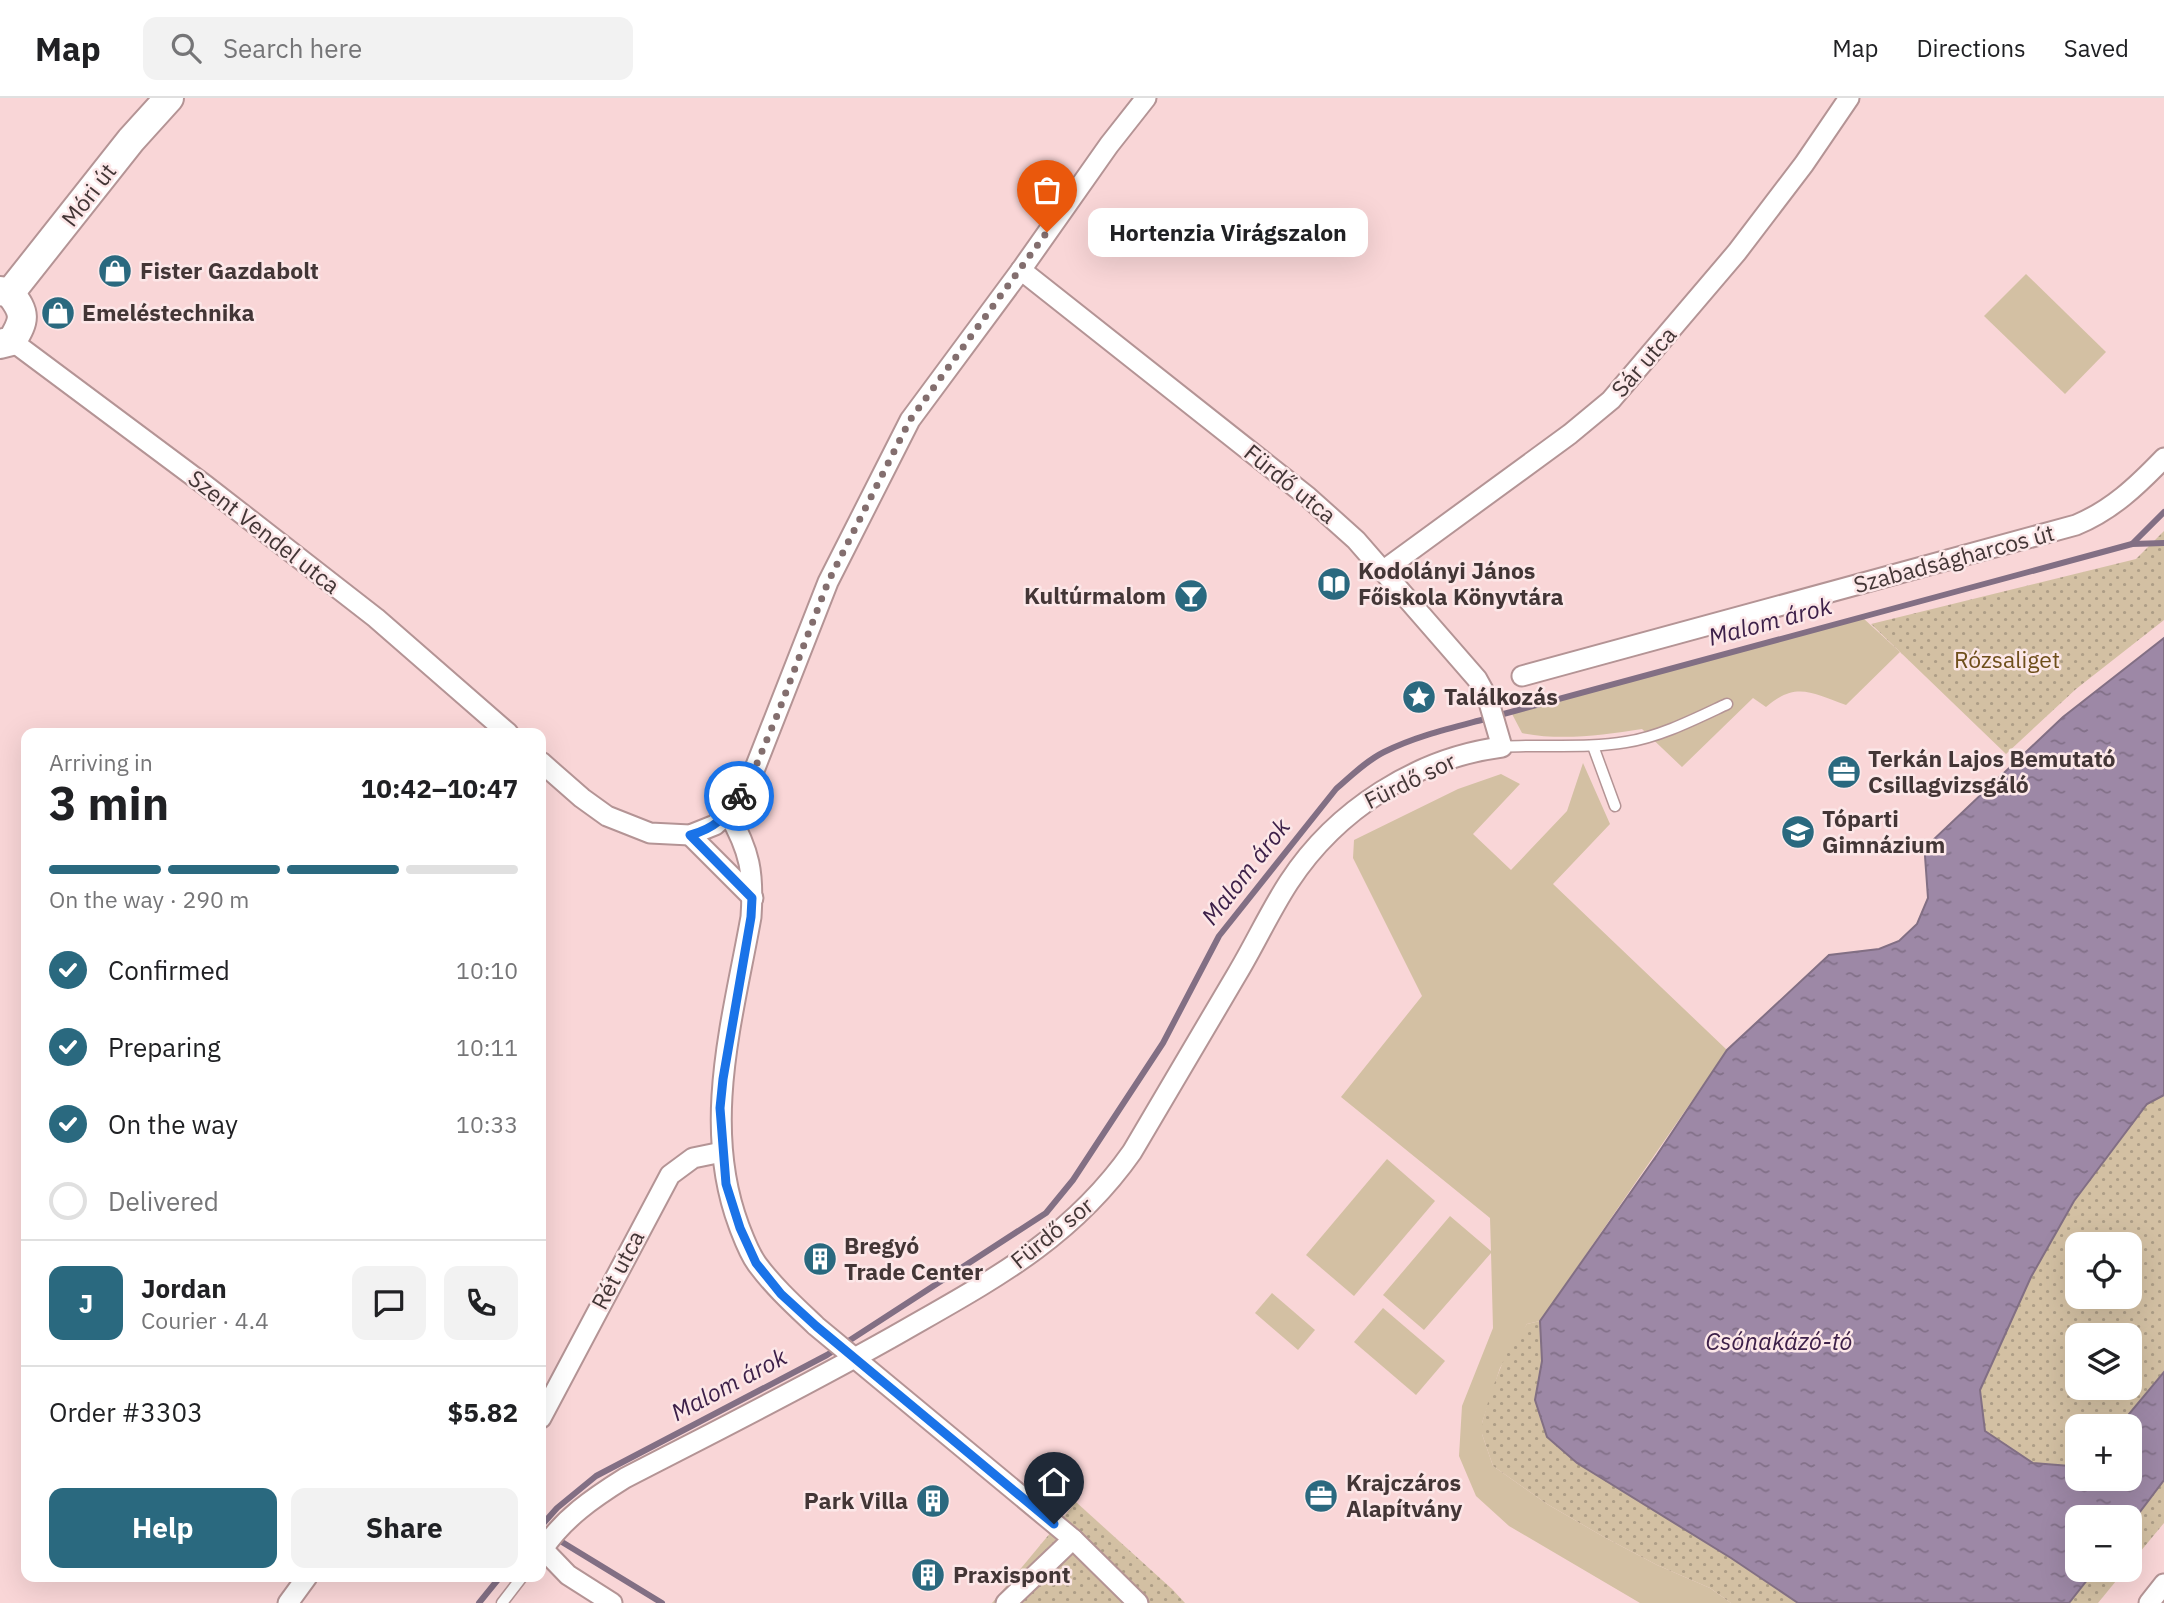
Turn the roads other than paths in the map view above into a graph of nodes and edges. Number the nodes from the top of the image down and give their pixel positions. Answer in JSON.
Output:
{"nodes":[{"id":1,"x":169,"y":98,"type":"edge"},
{"id":2,"x":1146,"y":98,"type":"edge"},
{"id":3,"x":1849,"y":98,"type":"edge"},
{"id":4,"x":1021,"y":270,"type":"junction"},
{"id":5,"x":5,"y":292,"type":"edge"},
{"id":6,"x":6,"y":343,"type":"edge"},
{"id":7,"x":2164,"y":458,"type":"edge"},
{"id":8,"x":1384,"y":570,"type":"junction"},
{"id":9,"x":1522,"y":676,"type":"dead end"},
{"id":10,"x":1727,"y":704,"type":"dead end"},
{"id":11,"x":502,"y":728,"type":"edge"},
{"id":12,"x":1500,"y":738,"type":"junction"},
{"id":13,"x":1593,"y":746,"type":"junction"},
{"id":14,"x":546,"y":767,"type":"edge"},
{"id":15,"x":1615,"y":806,"type":"dead end"},
{"id":16,"x":728,"y":813,"type":"junction"},
{"id":17,"x":690,"y":835,"type":"junction"},
{"id":18,"x":752,"y":898,"type":"junction"},
{"id":19,"x":722,"y":1152,"type":"junction"},
{"id":20,"x":856,"y":1357,"type":"junction"},
{"id":21,"x":546,"y":1409,"type":"edge"},
{"id":22,"x":1073,"y":1539,"type":"junction"},
{"id":23,"x":546,"y":1544,"type":"edge"},
{"id":24,"x":546,"y":1554,"type":"edge"},
{"id":25,"x":303,"y":1582,"type":"edge"},
{"id":26,"x":518,"y":1582,"type":"edge"},
{"id":27,"x":2164,"y":1584,"type":"edge"},
{"id":28,"x":288,"y":1603,"type":"edge"},
{"id":29,"x":502,"y":1603,"type":"edge"},
{"id":30,"x":612,"y":1603,"type":"edge"},
{"id":31,"x":1006,"y":1603,"type":"edge"},
{"id":32,"x":1138,"y":1603,"type":"edge"},
{"id":33,"x":2149,"y":1603,"type":"edge"}],
"edges":[{"from":1,"to":5,"type":"main road","name":"Móri út"},
{"from":2,"to":4,"type":"street"},
{"from":3,"to":8,"type":"street","name":"Sár utca"},
{"from":4,"to":8,"type":"street","name":"Fürdő utca"},
{"from":4,"to":16,"type":"street"},
{"from":5,"to":6,"type":"main road"},
{"from":6,"to":11,"type":"street","name":"Szent Vendel utca"},
{"from":7,"to":9,"type":"street","name":"Szabadságharcos út"},
{"from":8,"to":12,"type":"street","name":"Fürdő utca"},
{"from":10,"to":13,"type":"lane"},
{"from":12,"to":13,"type":"lane"},
{"from":12,"to":20,"type":"street","name":"Fürdő sor"},
{"from":13,"to":15,"type":"lane"},
{"from":14,"to":17,"type":"street"},
{"from":16,"to":17,"type":"street"},
{"from":16,"to":18,"type":"street"},
{"from":17,"to":18,"type":"street"},
{"from":18,"to":19,"type":"street"},
{"from":19,"to":20,"type":"street"},
{"from":19,"to":21,"type":"street","name":"Rét utca"},
{"from":20,"to":22,"type":"street"},
{"from":20,"to":23,"type":"street","name":"Fürdő sor"},
{"from":22,"to":31,"type":"street"},
{"from":22,"to":32,"type":"street"},
{"from":24,"to":30,"type":"street"},
{"from":25,"to":28,"type":"street"},
{"from":26,"to":29,"type":"lane"},
{"from":27,"to":33,"type":"street"}]}
